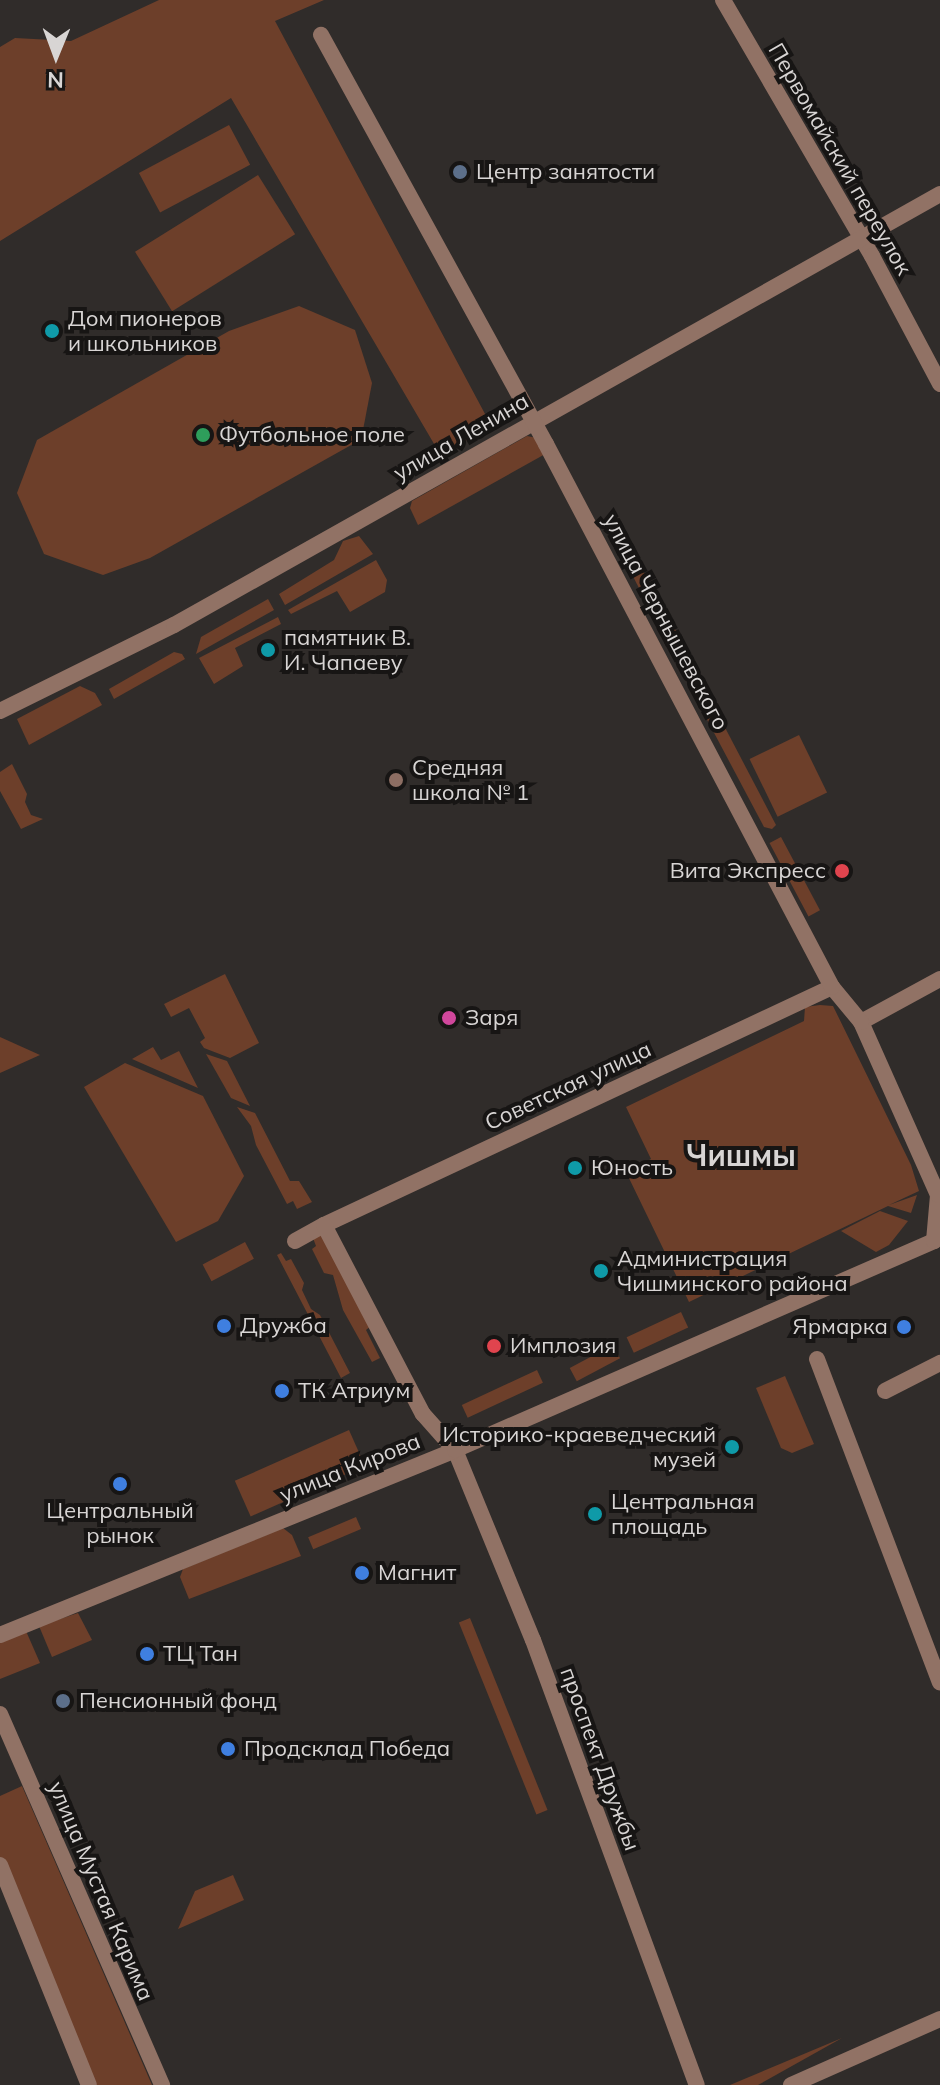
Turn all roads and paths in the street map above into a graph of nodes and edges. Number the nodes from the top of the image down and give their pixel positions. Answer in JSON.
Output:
{"nodes":[{"id":1,"x":723,"y":0,"type":"edge"},
{"id":2,"x":321,"y":35,"type":"dead end"},
{"id":3,"x":940,"y":194,"type":"edge"},
{"id":4,"x":861,"y":238,"type":"junction"},
{"id":5,"x":940,"y":384,"type":"edge"},
{"id":6,"x":533,"y":421,"type":"junction"},
{"id":7,"x":0,"y":711,"type":"edge"},
{"id":8,"x":940,"y":979,"type":"edge"},
{"id":9,"x":832,"y":987,"type":"junction"},
{"id":10,"x":861,"y":1022,"type":"junction"},
{"id":11,"x":324,"y":1225,"type":"junction"},
{"id":12,"x":295,"y":1241,"type":"dead end"},
{"id":13,"x":934,"y":1241,"type":"joint"},
{"id":14,"x":817,"y":1359,"type":"dead end"},
{"id":15,"x":940,"y":1363,"type":"edge"},
{"id":16,"x":885,"y":1391,"type":"dead end"},
{"id":17,"x":455,"y":1450,"type":"junction"},
{"id":18,"x":0,"y":1635,"type":"edge"},
{"id":19,"x":940,"y":1682,"type":"edge"},
{"id":20,"x":0,"y":1714,"type":"edge"},
{"id":21,"x":0,"y":1865,"type":"edge"},
{"id":22,"x":940,"y":2019,"type":"edge"},
{"id":23,"x":89,"y":2085,"type":"edge"},
{"id":24,"x":162,"y":2085,"type":"edge"},
{"id":25,"x":697,"y":2085,"type":"edge"},
{"id":26,"x":791,"y":2085,"type":"edge"}],
"edges":[{"from":1,"to":4,"type":"street","name":"Первомайский переулок"},
{"from":2,"to":6,"type":"street","name":"улица Чернышевского"},
{"from":3,"to":4,"type":"street","name":"улица Ленина"},
{"from":4,"to":5,"type":"street","name":"Первомайский переулок"},
{"from":4,"to":6,"type":"street","name":"улица Ленина"},
{"from":6,"to":7,"type":"street","name":"улица Ленина"},
{"from":6,"to":9,"type":"street","name":"улица Чернышевского"},
{"from":8,"to":10,"type":"street"},
{"from":9,"to":10,"type":"street","name":"улица Чернышевского"},
{"from":9,"to":11,"type":"street","name":"Советская улица"},
{"from":10,"to":13,"type":"street","name":"улица Чернышевского"},
{"from":11,"to":12,"type":"street","name":"Советская улица"},
{"from":11,"to":17,"type":"street","name":"проспект Дружбы"},
{"from":13,"to":17,"type":"street","name":"улица Кирова"},
{"from":14,"to":19,"type":"street"},
{"from":15,"to":16,"type":"street"},
{"from":17,"to":18,"type":"street","name":"улица Кирова"},
{"from":17,"to":25,"type":"street","name":"проспект Дружбы"},
{"from":20,"to":24,"type":"street","name":"улица Мустая Карима"},
{"from":21,"to":23,"type":"street"},
{"from":22,"to":26,"type":"street"}]}
